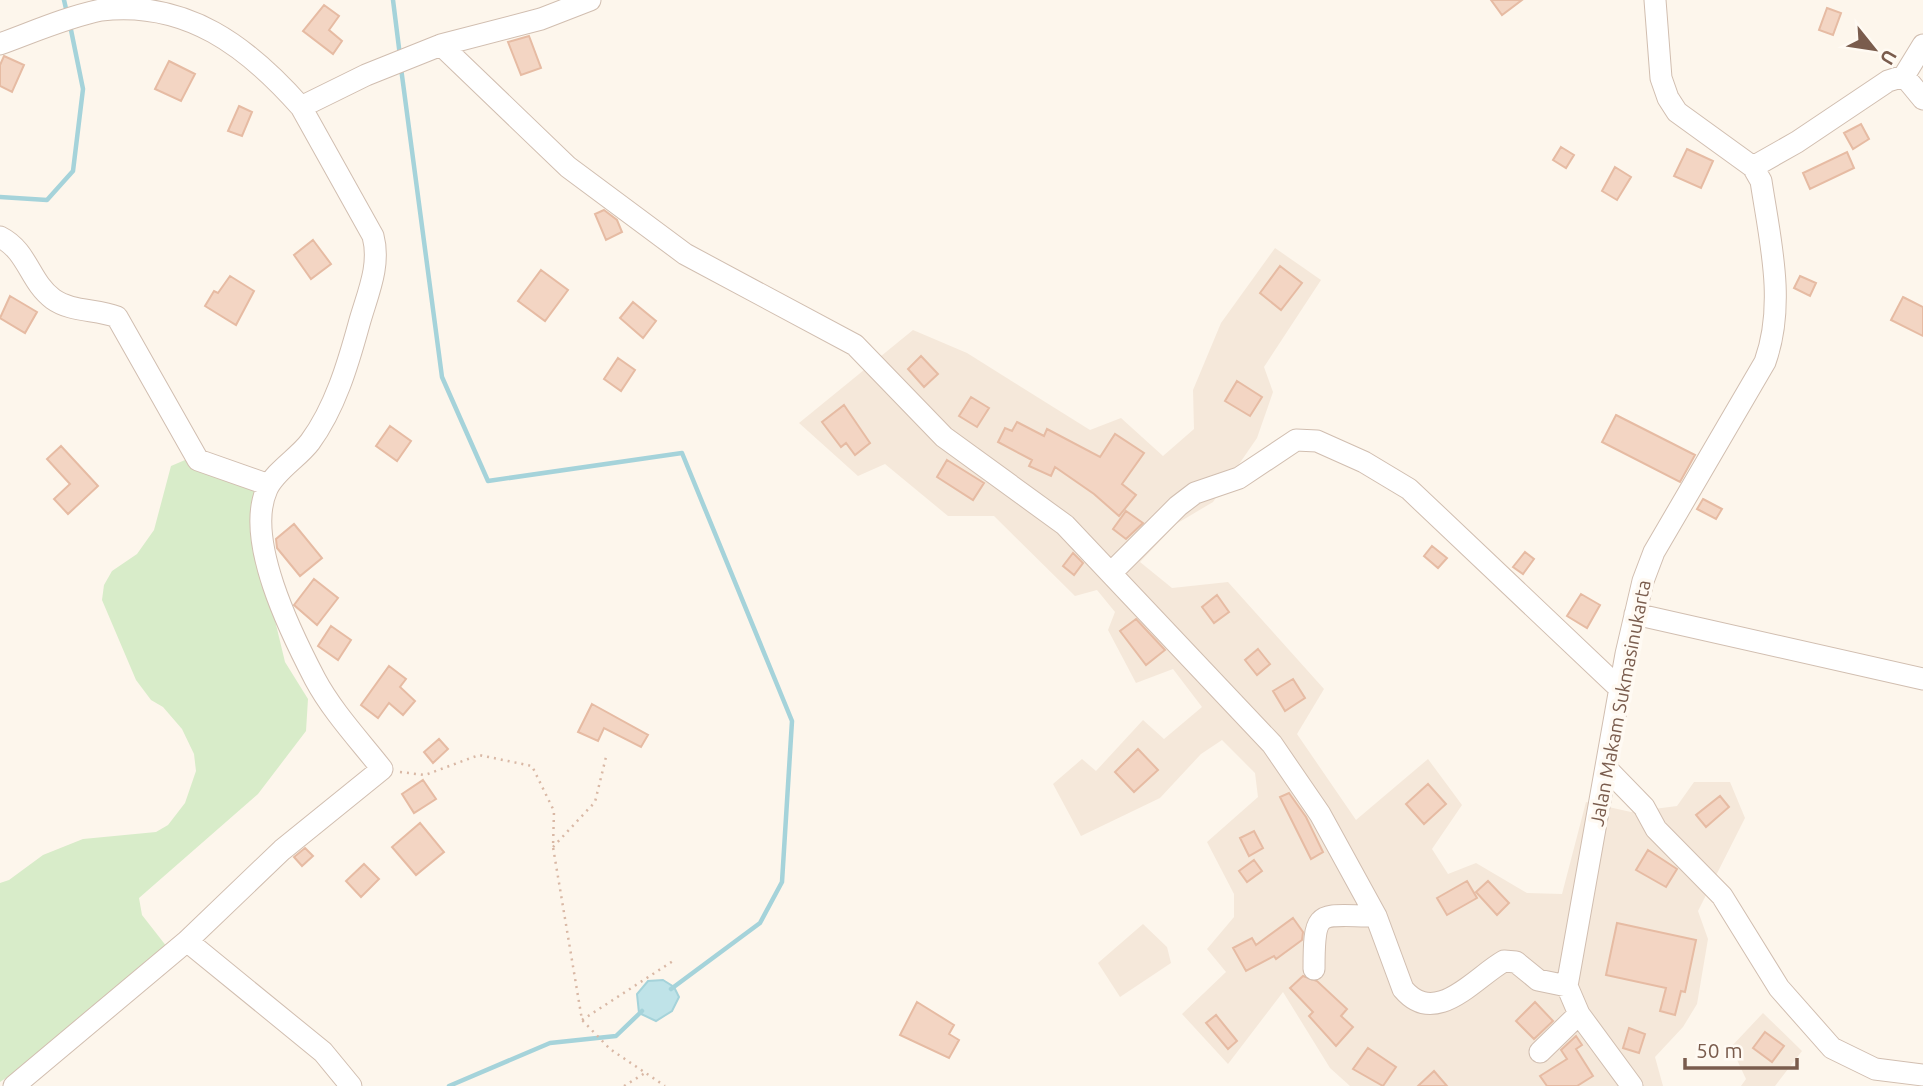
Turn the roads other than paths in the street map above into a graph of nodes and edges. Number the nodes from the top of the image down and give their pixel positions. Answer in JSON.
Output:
{"nodes":[{"id":1,"x":590,"y":0,"type":"edge"},
{"id":2,"x":1655,"y":0,"type":"edge"},
{"id":3,"x":0,"y":44,"type":"edge"},
{"id":4,"x":441,"y":45,"type":"junction"},
{"id":5,"x":1923,"y":45,"type":"edge"},
{"id":6,"x":1904,"y":76,"type":"junction"},
{"id":7,"x":1923,"y":99,"type":"edge"},
{"id":8,"x":301,"y":107,"type":"junction"},
{"id":9,"x":1753,"y":167,"type":"junction"},
{"id":10,"x":0,"y":237,"type":"edge"},
{"id":11,"x":268,"y":485,"type":"junction"},
{"id":12,"x":1111,"y":573,"type":"junction"},
{"id":13,"x":1635,"y":614,"type":"junction"},
{"id":14,"x":1923,"y":680,"type":"edge"},
{"id":15,"x":1620,"y":689,"type":"junction"},
{"id":16,"x":1605,"y":768,"type":"junction"},
{"id":17,"x":1376,"y":916,"type":"junction"},
{"id":18,"x":187,"y":941,"type":"junction"},
{"id":19,"x":1314,"y":969,"type":"dead end"},
{"id":20,"x":1567,"y":986,"type":"junction"},
{"id":21,"x":1579,"y":1014,"type":"junction"},
{"id":22,"x":1540,"y":1052,"type":"dead end"},
{"id":23,"x":1923,"y":1075,"type":"edge"},
{"id":24,"x":14,"y":1086,"type":"edge"},
{"id":25,"x":351,"y":1086,"type":"edge"},
{"id":26,"x":1632,"y":1086,"type":"edge"}],
"edges":[{"from":1,"to":4,"type":"street"},
{"from":2,"to":9,"type":"street"},
{"from":3,"to":8,"type":"street"},
{"from":4,"to":8,"type":"street"},
{"from":4,"to":12,"type":"street"},
{"from":5,"to":6,"type":"street"},
{"from":6,"to":7,"type":"street"},
{"from":6,"to":9,"type":"street"},
{"from":8,"to":11,"type":"street"},
{"from":9,"to":13,"type":"street","name":"Jalan Makam Sukmasinukarta"},
{"from":10,"to":11,"type":"street"},
{"from":11,"to":18,"type":"street"},
{"from":12,"to":15,"type":"street"},
{"from":12,"to":17,"type":"street"},
{"from":13,"to":14,"type":"street"},
{"from":13,"to":15,"type":"street","name":"Jalan Makam Sukmasinukarta"},
{"from":15,"to":16,"type":"street","name":"Jalan Makam Sukmasinukarta"},
{"from":16,"to":20,"type":"street","name":"Jalan Makam Sukmasinukarta"},
{"from":16,"to":23,"type":"street"},
{"from":17,"to":19,"type":"street"},
{"from":17,"to":20,"type":"street"},
{"from":18,"to":24,"type":"street"},
{"from":18,"to":25,"type":"street"},
{"from":20,"to":21,"type":"street"},
{"from":21,"to":22,"type":"street"},
{"from":21,"to":26,"type":"street"}]}
